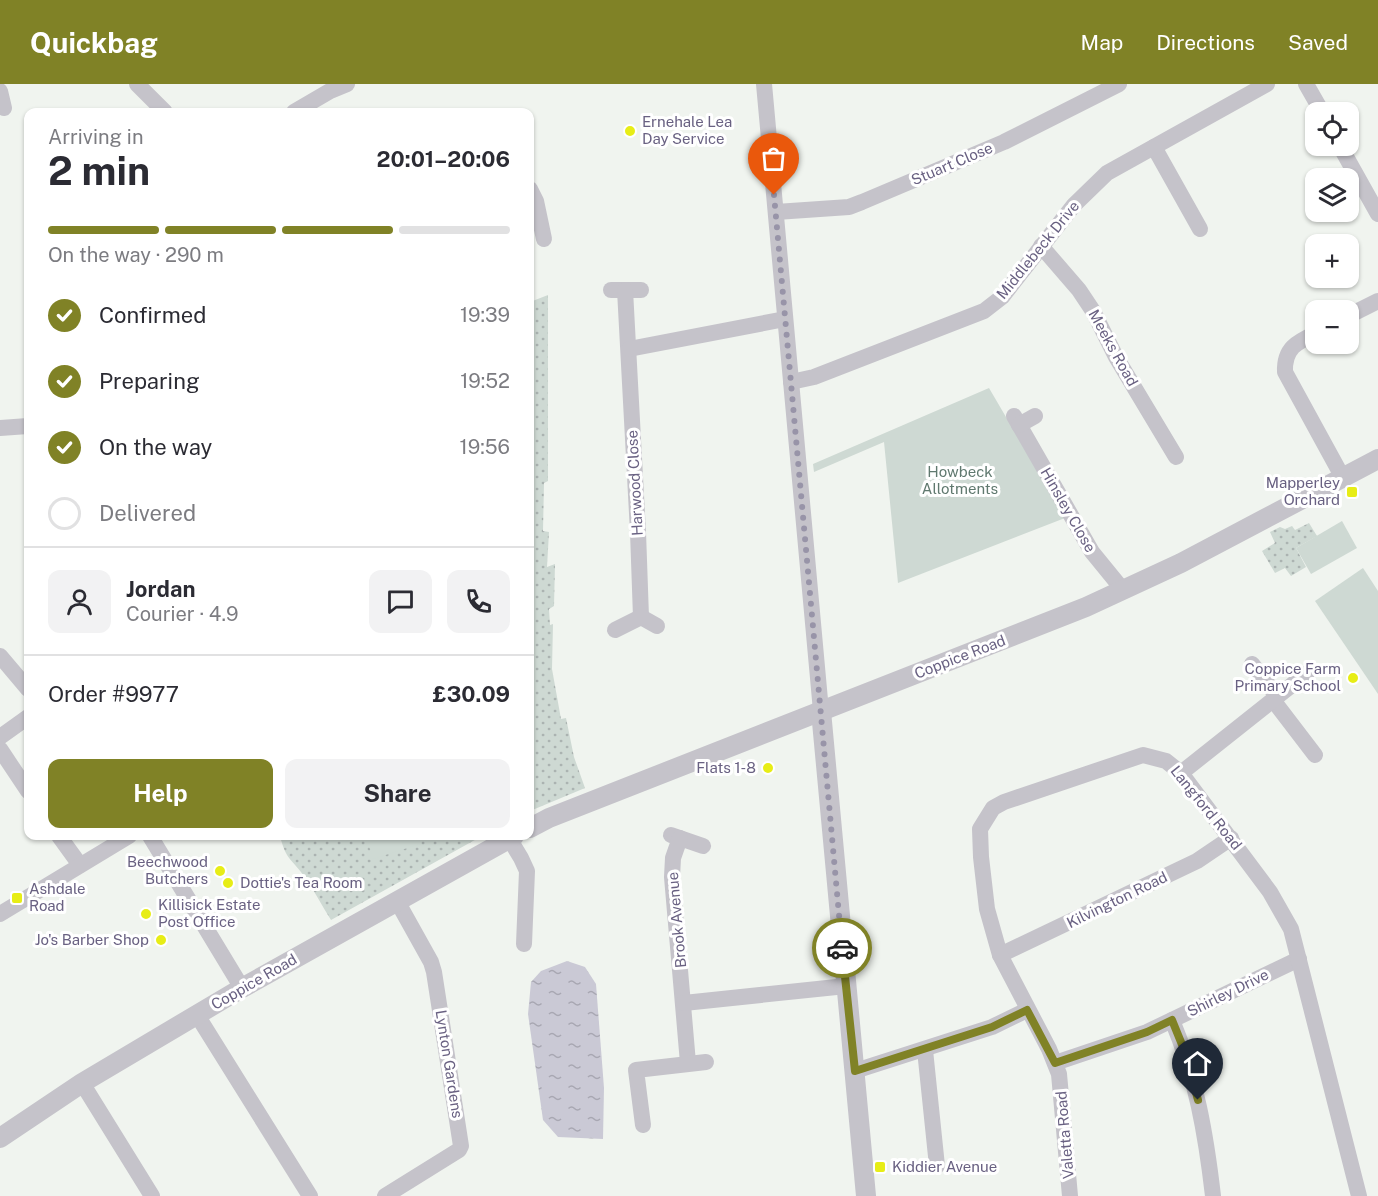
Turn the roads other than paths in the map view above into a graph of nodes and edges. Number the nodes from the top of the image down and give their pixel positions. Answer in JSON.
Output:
{"nodes":[{"id":1,"x":137,"y":84,"type":"edge"},
{"id":2,"x":346,"y":84,"type":"edge"},
{"id":3,"x":764,"y":84,"type":"edge"},
{"id":4,"x":769,"y":84,"type":"edge"},
{"id":5,"x":1119,"y":84,"type":"edge"},
{"id":6,"x":1267,"y":84,"type":"edge"},
{"id":7,"x":1306,"y":84,"type":"edge"},
{"id":8,"x":327,"y":88,"type":"edge"},
{"id":9,"x":1316,"y":102,"type":"edge"},
{"id":10,"x":161,"y":108,"type":"edge"},
{"id":11,"x":300,"y":108,"type":"edge"},
{"id":12,"x":1154,"y":147,"type":"junction"},
{"id":13,"x":1346,"y":156,"type":"edge"},
{"id":14,"x":776,"y":212,"type":"junction"},
{"id":15,"x":534,"y":214,"type":"edge"},
{"id":16,"x":1378,"y":214,"type":"edge"},
{"id":17,"x":1200,"y":229,"type":"dead end"},
{"id":18,"x":544,"y":239,"type":"dead end"},
{"id":19,"x":1041,"y":246,"type":"junction"},
{"id":20,"x":626,"y":290,"type":"dead end"},
{"id":21,"x":1378,"y":300,"type":"edge"},
{"id":22,"x":1359,"y":310,"type":"edge"},
{"id":23,"x":785,"y":319,"type":"junction"},
{"id":24,"x":1305,"y":339,"type":"edge"},
{"id":25,"x":628,"y":350,"type":"junction"},
{"id":26,"x":791,"y":382,"type":"junction"},
{"id":27,"x":1035,"y":416,"type":"dead end"},
{"id":28,"x":24,"y":426,"type":"edge"},
{"id":29,"x":0,"y":428,"type":"edge"},
{"id":30,"x":1175,"y":458,"type":"dead end"},
{"id":31,"x":1378,"y":459,"type":"edge"},
{"id":32,"x":1343,"y":478,"type":"junction"},
{"id":33,"x":1123,"y":590,"type":"junction"},
{"id":34,"x":641,"y":617,"type":"junction"},
{"id":35,"x":657,"y":626,"type":"dead end"},
{"id":36,"x":615,"y":630,"type":"dead end"},
{"id":37,"x":0,"y":656,"type":"edge"},
{"id":38,"x":1252,"y":664,"type":"dead end"},
{"id":39,"x":1307,"y":674,"type":"dead end"},
{"id":40,"x":24,"y":684,"type":"edge"},
{"id":41,"x":1275,"y":698,"type":"junction"},
{"id":42,"x":821,"y":711,"type":"junction"},
{"id":43,"x":24,"y":720,"type":"edge"},
{"id":44,"x":0,"y":737,"type":"edge"},
{"id":45,"x":0,"y":748,"type":"edge"},
{"id":46,"x":1314,"y":755,"type":"dead end"},
{"id":47,"x":1181,"y":773,"type":"junction"},
{"id":48,"x":24,"y":785,"type":"edge"},
{"id":49,"x":534,"y":826,"type":"edge"},
{"id":50,"x":1231,"y":838,"type":"junction"},
{"id":51,"x":62,"y":840,"type":"edge"},
{"id":52,"x":122,"y":840,"type":"edge"},
{"id":53,"x":152,"y":840,"type":"edge"},
{"id":54,"x":507,"y":840,"type":"edge"},
{"id":55,"x":513,"y":840,"type":"edge"},
{"id":56,"x":703,"y":846,"type":"dead end"},
{"id":57,"x":80,"y":865,"type":"junction"},
{"id":58,"x":397,"y":901,"type":"junction"},
{"id":59,"x":0,"y":914,"type":"edge"},
{"id":60,"x":524,"y":944,"type":"dead end"},
{"id":61,"x":1000,"y":956,"type":"junction"},
{"id":62,"x":1299,"y":959,"type":"junction"},
{"id":63,"x":846,"y":986,"type":"junction"},
{"id":64,"x":242,"y":988,"type":"junction"},
{"id":65,"x":684,"y":1003,"type":"junction"},
{"id":66,"x":1027,"y":1010,"type":"junction"},
{"id":67,"x":197,"y":1015,"type":"junction"},
{"id":68,"x":1172,"y":1020,"type":"junction"},
{"id":69,"x":925,"y":1050,"type":"junction"},
{"id":70,"x":706,"y":1062,"type":"dead end"},
{"id":71,"x":1055,"y":1063,"type":"junction"},
{"id":72,"x":688,"y":1064,"type":"junction"},
{"id":73,"x":855,"y":1071,"type":"junction"},
{"id":74,"x":82,"y":1083,"type":"junction"},
{"id":75,"x":643,"y":1125,"type":"dead end"},
{"id":76,"x":0,"y":1138,"type":"edge"},
{"id":77,"x":937,"y":1166,"type":"dead end"},
{"id":78,"x":152,"y":1196,"type":"edge"},
{"id":79,"x":310,"y":1196,"type":"edge"},
{"id":80,"x":385,"y":1196,"type":"edge"},
{"id":81,"x":866,"y":1196,"type":"edge"},
{"id":82,"x":1070,"y":1196,"type":"edge"},
{"id":83,"x":1213,"y":1196,"type":"edge"},
{"id":84,"x":1359,"y":1196,"type":"edge"}],
"edges":[{"from":1,"to":10,"type":"street"},
{"from":2,"to":8,"type":"street"},
{"from":3,"to":4,"type":"street"},
{"from":3,"to":14,"type":"street"},
{"from":5,"to":14,"type":"street","name":"Stuart Close"},
{"from":6,"to":12,"type":"street","name":"Middlebeck Drive"},
{"from":7,"to":9,"type":"street"},
{"from":8,"to":11,"type":"street"},
{"from":12,"to":17,"type":"street"},
{"from":12,"to":19,"type":"street","name":"Middlebeck Drive"},
{"from":13,"to":16,"type":"street"},
{"from":14,"to":23,"type":"street"},
{"from":15,"to":18,"type":"street"},
{"from":19,"to":26,"type":"street","name":"Middlebeck Drive"},
{"from":19,"to":30,"type":"street","name":"Meeks Road"},
{"from":20,"to":25,"type":"street","name":"Harwood Close"},
{"from":21,"to":22,"type":"street"},
{"from":23,"to":25,"type":"street"},
{"from":23,"to":26,"type":"street"},
{"from":24,"to":32,"type":"street"},
{"from":25,"to":34,"type":"street","name":"Harwood Close"},
{"from":26,"to":42,"type":"street"},
{"from":27,"to":33,"type":"street","name":"Hinsley Close"},
{"from":28,"to":29,"type":"street"},
{"from":31,"to":32,"type":"street","name":"Coppice Road"},
{"from":32,"to":33,"type":"street","name":"Coppice Road"},
{"from":33,"to":42,"type":"street","name":"Coppice Road"},
{"from":34,"to":35,"type":"street"},
{"from":34,"to":36,"type":"street"},
{"from":37,"to":40,"type":"street"},
{"from":38,"to":41,"type":"street"},
{"from":39,"to":41,"type":"street"},
{"from":41,"to":46,"type":"street"},
{"from":41,"to":47,"type":"street"},
{"from":42,"to":49,"type":"street","name":"Coppice Road"},
{"from":42,"to":63,"type":"street"},
{"from":43,"to":44,"type":"street"},
{"from":45,"to":48,"type":"street"},
{"from":47,"to":50,"type":"street","name":"Langford Road"},
{"from":47,"to":61,"type":"street","name":"Langford Road"},
{"from":50,"to":61,"type":"street","name":"Kilvington Road"},
{"from":50,"to":62,"type":"street","name":"Langford Road"},
{"from":51,"to":57,"type":"street"},
{"from":52,"to":57,"type":"street"},
{"from":53,"to":64,"type":"street"},
{"from":54,"to":58,"type":"street","name":"Coppice Road"},
{"from":55,"to":60,"type":"street"},
{"from":56,"to":65,"type":"street","name":"Brook Avenue"},
{"from":57,"to":59,"type":"street"},
{"from":58,"to":64,"type":"street","name":"Coppice Road"},
{"from":58,"to":80,"type":"street","name":"Lynton Gardens"},
{"from":61,"to":66,"type":"street","name":"Langford Road"},
{"from":62,"to":68,"type":"street","name":"Shirley Drive"},
{"from":62,"to":84,"type":"street","name":"Langford Road"},
{"from":63,"to":65,"type":"street"},
{"from":63,"to":73,"type":"street"},
{"from":64,"to":67,"type":"street","name":"Coppice Road"},
{"from":65,"to":72,"type":"street","name":"Brook Avenue"},
{"from":66,"to":69,"type":"street"},
{"from":66,"to":71,"type":"street","name":"Valetta Road"},
{"from":67,"to":74,"type":"street","name":"Coppice Road"},
{"from":67,"to":79,"type":"street"},
{"from":68,"to":71,"type":"street","name":"Shirley Drive"},
{"from":68,"to":83,"type":"street"},
{"from":69,"to":73,"type":"street"},
{"from":69,"to":77,"type":"street"},
{"from":70,"to":72,"type":"street"},
{"from":71,"to":82,"type":"street","name":"Valetta Road"},
{"from":72,"to":75,"type":"street"},
{"from":73,"to":81,"type":"street"},
{"from":74,"to":76,"type":"street","name":"Coppice Road"},
{"from":74,"to":78,"type":"street"}]}
